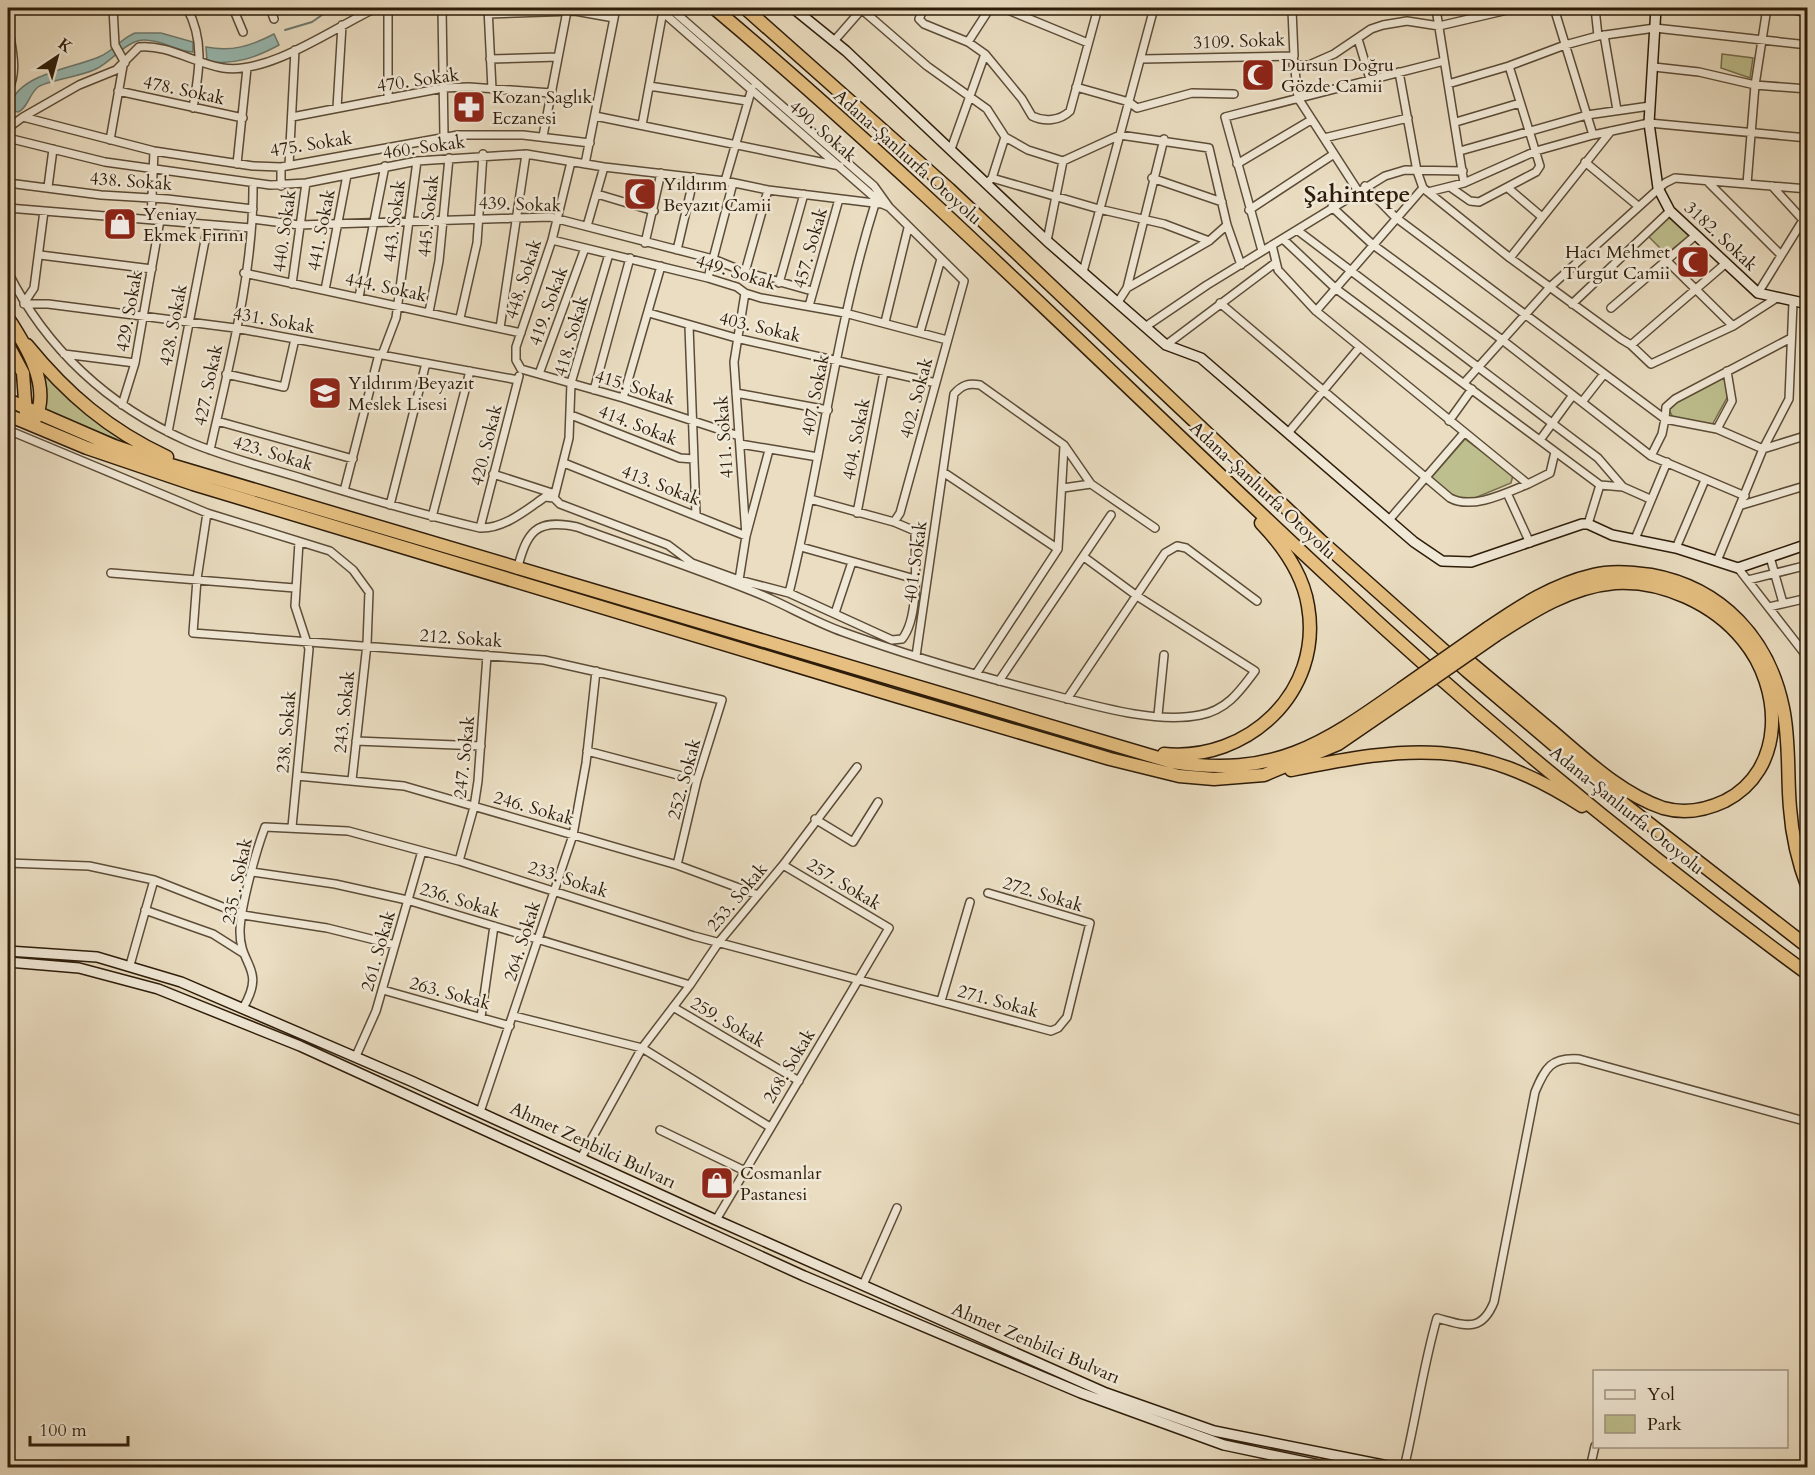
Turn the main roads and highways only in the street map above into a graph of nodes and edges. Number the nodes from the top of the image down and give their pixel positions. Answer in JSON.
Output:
{"nodes":[{"id":1,"x":714,"y":8,"type":"edge"},
{"id":2,"x":746,"y":8,"type":"edge"},
{"id":3,"x":793,"y":8,"type":"edge"},
{"id":4,"x":1656,"y":8,"type":"edge"},
{"id":5,"x":1807,"y":303,"type":"edge"},
{"id":6,"x":8,"y":318,"type":"edge"},
{"id":7,"x":8,"y":345,"type":"edge"},
{"id":8,"x":27,"y":345,"type":"junction"},
{"id":9,"x":8,"y":400,"type":"edge"},
{"id":10,"x":24,"y":406,"type":"junction"},
{"id":11,"x":8,"y":414,"type":"edge"},
{"id":12,"x":32,"y":420,"type":"junction"},
{"id":13,"x":1206,"y":462,"type":"junction"},
{"id":14,"x":1246,"y":469,"type":"junction"},
{"id":15,"x":241,"y":485,"type":"junction"},
{"id":16,"x":1808,"y":544,"type":"edge"},
{"id":17,"x":1492,"y":632,"type":"junction"},
{"id":18,"x":1405,"y":693,"type":"junction"},
{"id":19,"x":1112,"y":746,"type":"junction"},
{"id":20,"x":1264,"y":775,"type":"junction"},
{"id":21,"x":1662,"y":861,"type":"junction"},
{"id":22,"x":1808,"y":888,"type":"edge"},
{"id":23,"x":1808,"y":947,"type":"edge"},
{"id":24,"x":8,"y":951,"type":"edge"},
{"id":25,"x":8,"y":962,"type":"edge"},
{"id":26,"x":1808,"y":974,"type":"edge"},
{"id":27,"x":1334,"y":1467,"type":"edge"},
{"id":28,"x":1398,"y":1467,"type":"edge"}],
"edges":[{"from":1,"to":13,"type":"highway","name":"Adana-Şanlıurfa Otoyolu"},
{"from":2,"to":14,"type":"highway","name":"Adana-Şanlıurfa Otoyolu"},
{"from":3,"to":16,"type":"main road"},
{"from":4,"to":5,"type":"main road","name":"3182. Sokak"},
{"from":6,"to":8,"type":"highway"},
{"from":7,"to":10,"type":"highway"},
{"from":8,"to":12,"type":"highway"},
{"from":8,"to":15,"type":"highway"},
{"from":9,"to":10,"type":"highway"},
{"from":10,"to":12,"type":"highway"},
{"from":11,"to":12,"type":"highway"},
{"from":12,"to":15,"type":"highway"},
{"from":12,"to":20,"type":"highway"},
{"from":13,"to":19,"type":"highway"},
{"from":13,"to":21,"type":"highway","name":"Adana-Şanlıurfa Otoyolu"},
{"from":14,"to":17,"type":"highway"},
{"from":14,"to":23,"type":"highway","name":"Adana-Şanlıurfa Otoyolu"},
{"from":15,"to":19,"type":"highway"},
{"from":17,"to":18,"type":"highway","bridge":true},
{"from":17,"to":22,"type":"highway"},
{"from":18,"to":19,"type":"highway"},
{"from":18,"to":20,"type":"highway"},
{"from":20,"to":21,"type":"highway"},
{"from":21,"to":26,"type":"highway","name":"Adana-Şanlıurfa Otoyolu"},
{"from":24,"to":28,"type":"main road","name":"Ahmet Zenbilci Bulvarı"},
{"from":25,"to":27,"type":"main road","name":"Ahmet Zenbilci Bulvarı"}]}
